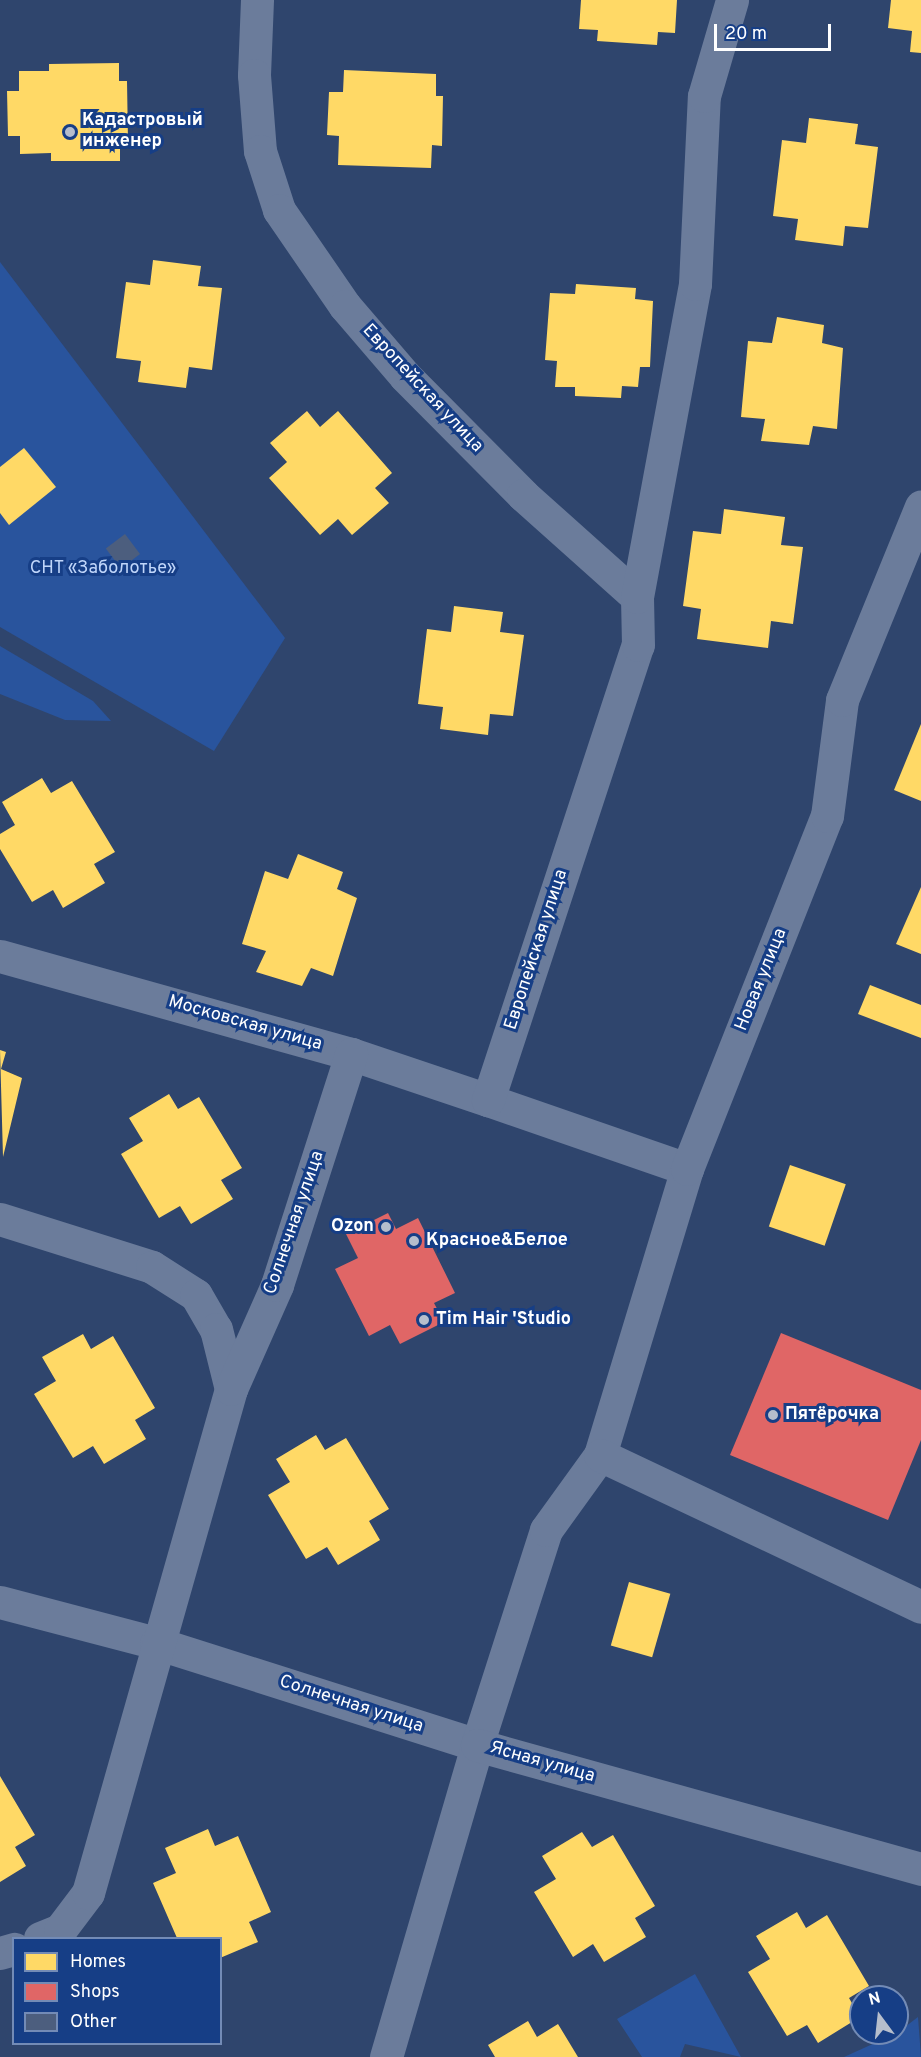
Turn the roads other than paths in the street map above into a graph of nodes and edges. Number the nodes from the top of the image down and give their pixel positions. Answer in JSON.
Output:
{"nodes":[{"id":1,"x":257,"y":0,"type":"edge"},
{"id":2,"x":732,"y":0,"type":"edge"},
{"id":3,"x":921,"y":506,"type":"edge"},
{"id":4,"x":637,"y":597,"type":"junction"},
{"id":5,"x":0,"y":956,"type":"edge"},
{"id":6,"x":351,"y":1054,"type":"junction"},
{"id":7,"x":488,"y":1100,"type":"junction"},
{"id":8,"x":687,"y":1169,"type":"junction"},
{"id":9,"x":0,"y":1219,"type":"edge"},
{"id":10,"x":231,"y":1389,"type":"junction"},
{"id":11,"x":600,"y":1455,"type":"junction"},
{"id":12,"x":0,"y":1602,"type":"edge"},
{"id":13,"x":921,"y":1607,"type":"edge"},
{"id":14,"x":156,"y":1643,"type":"junction"},
{"id":15,"x":477,"y":1745,"type":"junction"},
{"id":16,"x":921,"y":1869,"type":"edge"},
{"id":17,"x":42,"y":1937,"type":"edge"},
{"id":18,"x":386,"y":2057,"type":"edge"}],
"edges":[{"from":1,"to":4,"type":"street","name":"Европейская улица"},
{"from":2,"to":4,"type":"street","name":"Европейская улица"},
{"from":3,"to":8,"type":"street","name":"Новая улица"},
{"from":4,"to":7,"type":"street","name":"Европейская улица"},
{"from":5,"to":6,"type":"street","name":"Московская улица"},
{"from":6,"to":7,"type":"street","name":"Московская улица"},
{"from":6,"to":10,"type":"street","name":"Солнечная улица"},
{"from":7,"to":8,"type":"street"},
{"from":8,"to":11,"type":"street","name":"Новая улица"},
{"from":9,"to":10,"type":"street"},
{"from":10,"to":14,"type":"street","name":"Солнечная улица"},
{"from":11,"to":13,"type":"street"},
{"from":11,"to":15,"type":"street","name":"Новая улица"},
{"from":12,"to":14,"type":"street","name":"Солнечная улица"},
{"from":14,"to":15,"type":"street","name":"Солнечная улица"},
{"from":14,"to":17,"type":"street","name":"Солнечная улица"},
{"from":15,"to":16,"type":"street","name":"Ясная улица"},
{"from":15,"to":18,"type":"street","name":"Ясная улица"}]}
